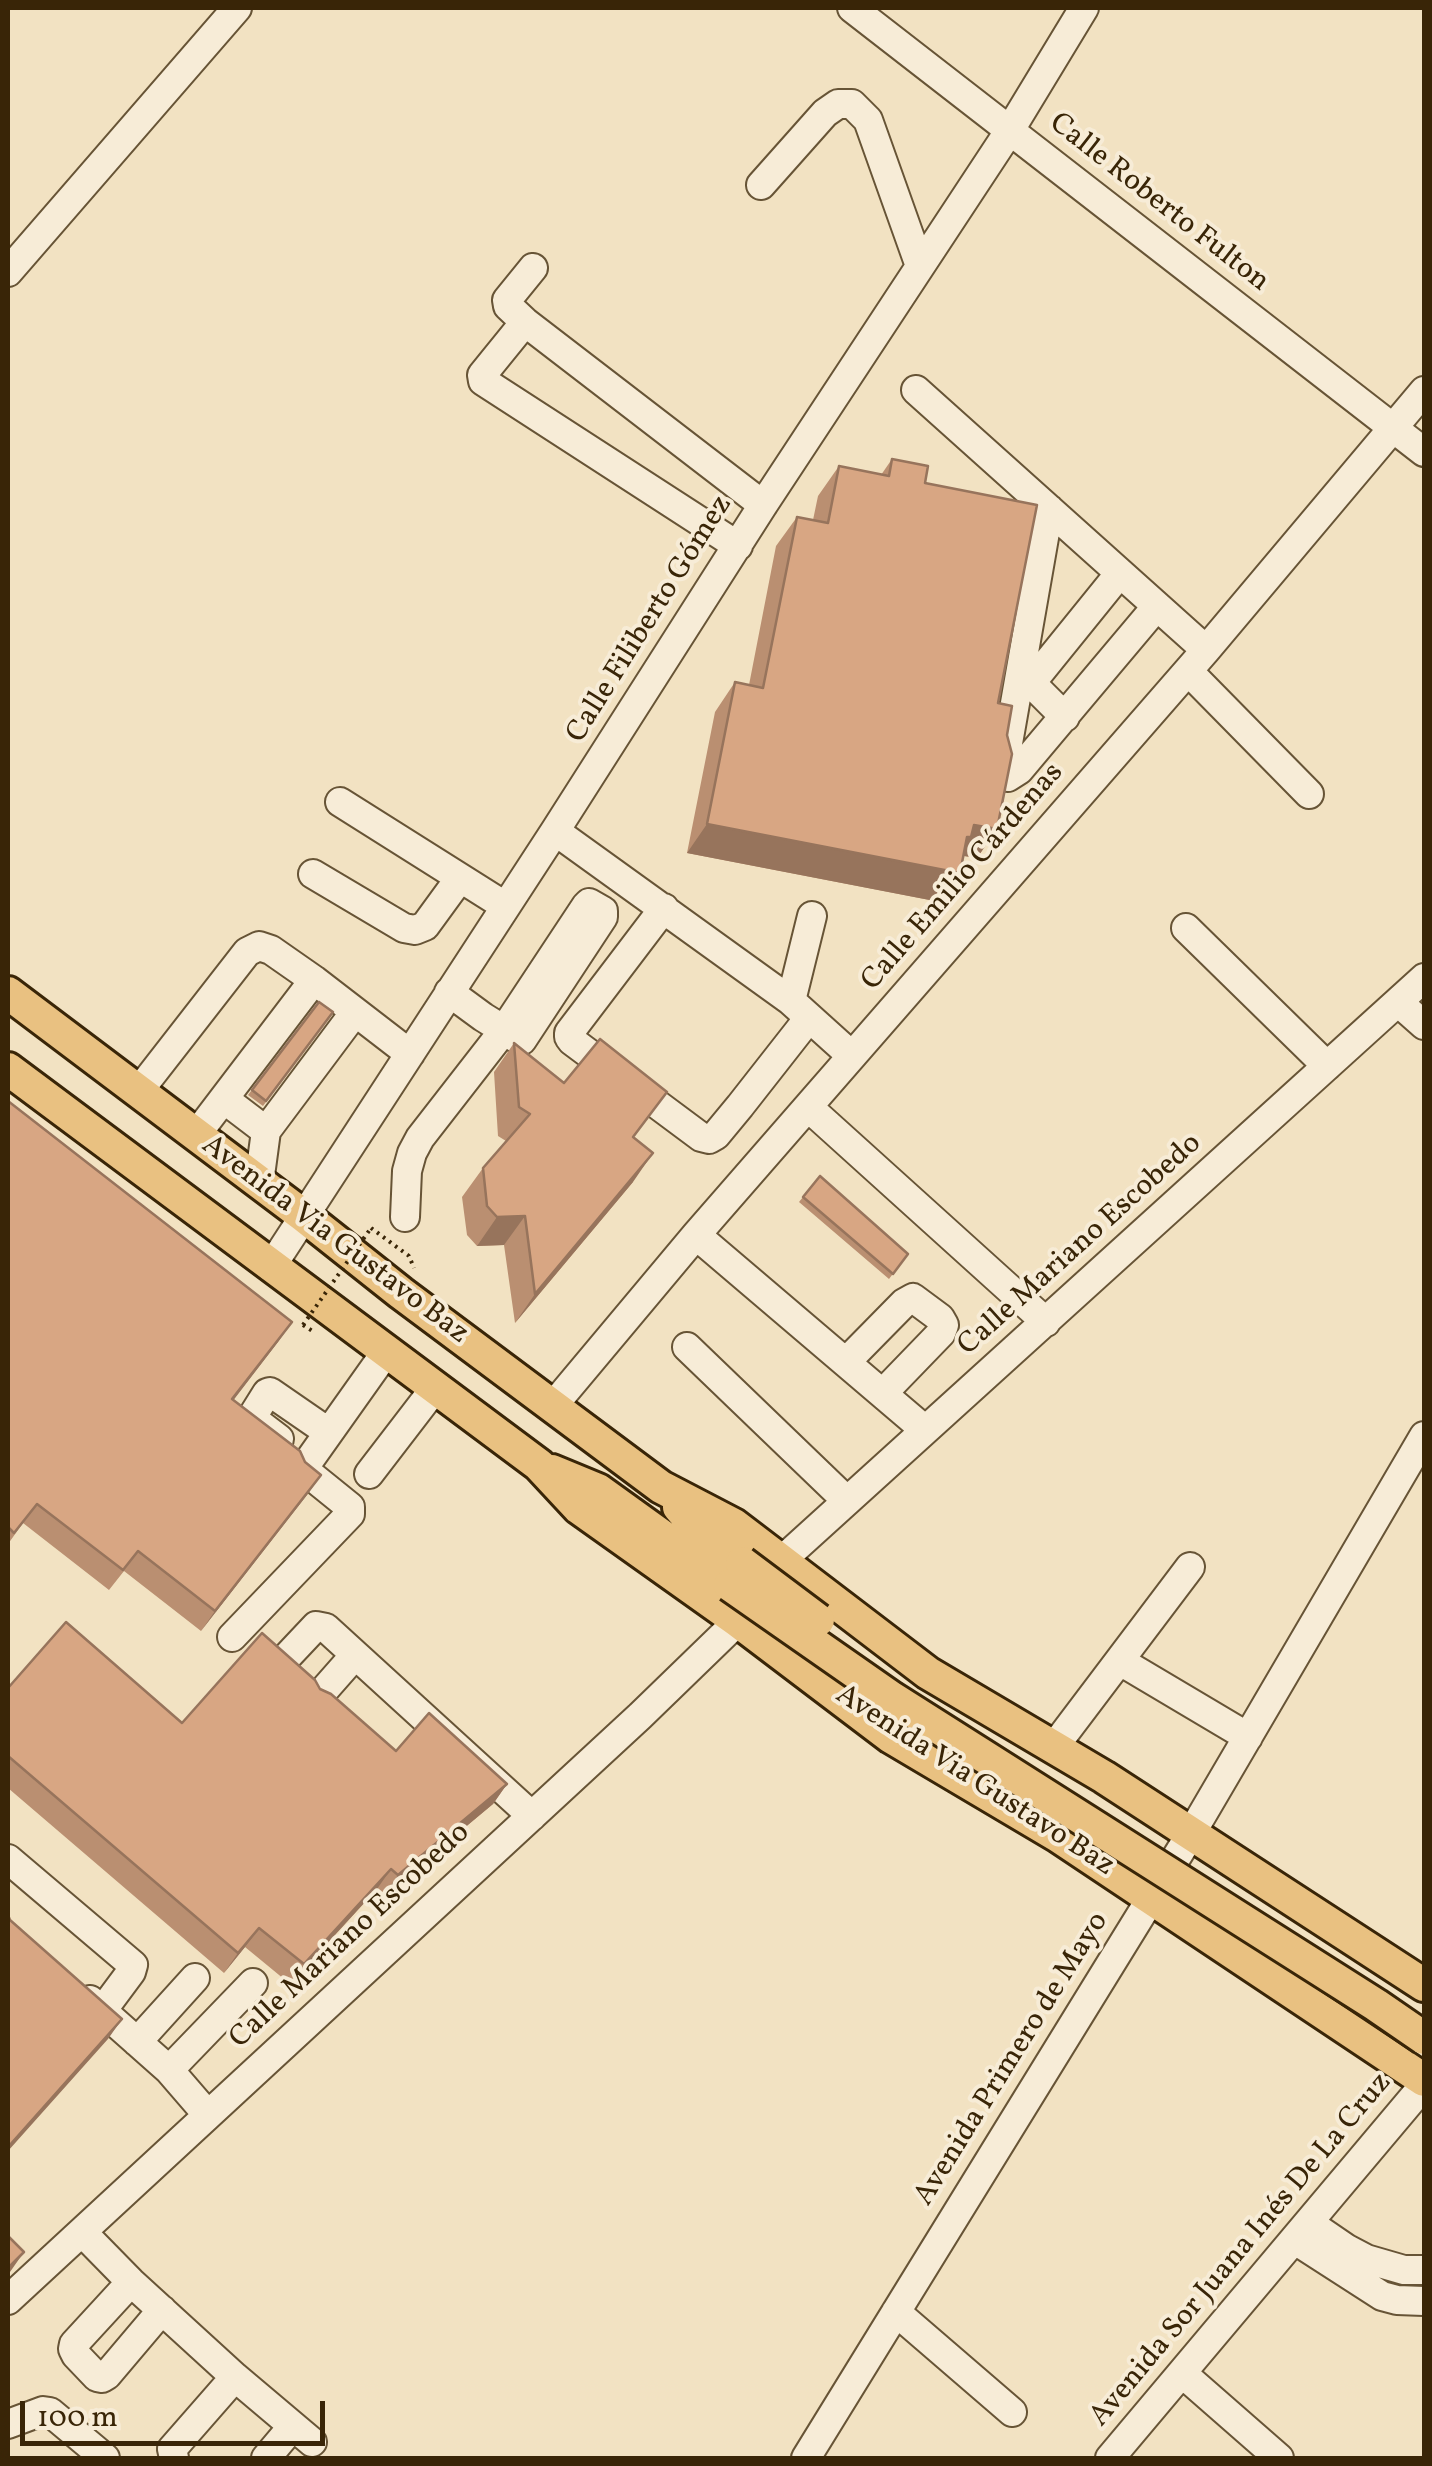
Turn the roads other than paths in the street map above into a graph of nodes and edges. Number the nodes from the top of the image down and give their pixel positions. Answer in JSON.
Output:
{"nodes":[{"id":1,"x":237,"y":8,"type":"edge"},
{"id":2,"x":852,"y":8,"type":"edge"},
{"id":3,"x":1084,"y":8,"type":"edge"},
{"id":4,"x":1010,"y":130,"type":"junction"},
{"id":5,"x":761,"y":185,"type":"dead end"},
{"id":6,"x":920,"y":266,"type":"junction"},
{"id":7,"x":533,"y":268,"type":"dead end"},
{"id":8,"x":8,"y":272,"type":"edge"},
{"id":9,"x":524,"y":322,"type":"junction"},
{"id":10,"x":916,"y":390,"type":"dead end"},
{"id":11,"x":1424,"y":392,"type":"edge"},
{"id":12,"x":1394,"y":428,"type":"junction"},
{"id":13,"x":1424,"y":452,"type":"edge"},
{"id":14,"x":763,"y":505,"type":"junction"},
{"id":15,"x":1049,"y":509,"type":"junction"},
{"id":16,"x":738,"y":546,"type":"junction"},
{"id":17,"x":1120,"y":572,"type":"junction"},
{"id":18,"x":1158,"y":606,"type":"junction"},
{"id":19,"x":1197,"y":661,"type":"junction"},
{"id":20,"x":1023,"y":692,"type":"junction"},
{"id":21,"x":1065,"y":716,"type":"junction"},
{"id":22,"x":1309,"y":794,"type":"dead end"},
{"id":23,"x":340,"y":802,"type":"dead end"},
{"id":24,"x":555,"y":831,"type":"junction"},
{"id":25,"x":313,"y":874,"type":"dead end"},
{"id":26,"x":460,"y":878,"type":"junction"},
{"id":27,"x":505,"y":906,"type":"junction"},
{"id":28,"x":664,"y":908,"type":"junction"},
{"id":29,"x":812,"y":916,"type":"dead end"},
{"id":30,"x":1186,"y":928,"type":"dead end"},
{"id":31,"x":1424,"y":978,"type":"edge"},
{"id":32,"x":314,"y":980,"type":"junction"},
{"id":33,"x":449,"y":992,"type":"junction"},
{"id":34,"x":8,"y":993,"type":"edge"},
{"id":35,"x":1398,"y":1002,"type":"junction"},
{"id":36,"x":800,"y":1009,"type":"junction"},
{"id":37,"x":354,"y":1012,"type":"junction"},
{"id":38,"x":1424,"y":1025,"type":"edge"},
{"id":39,"x":410,"y":1054,"type":"junction"},
{"id":40,"x":852,"y":1056,"type":"junction"},
{"id":41,"x":1328,"y":1066,"type":"junction"},
{"id":42,"x":8,"y":1069,"type":"edge"},
{"id":43,"x":138,"y":1092,"type":"junction"},
{"id":44,"x":224,"y":1099,"type":"junction"},
{"id":45,"x":808,"y":1106,"type":"junction"},
{"id":46,"x":266,"y":1131,"type":"junction"},
{"id":47,"x":196,"y":1135,"type":"junction"},
{"id":48,"x":258,"y":1182,"type":"junction"},
{"id":49,"x":304,"y":1216,"type":"junction"},
{"id":50,"x":406,"y":1217,"type":"dead end"},
{"id":51,"x":696,"y":1235,"type":"junction"},
{"id":52,"x":272,"y":1267,"type":"junction"},
{"id":53,"x":1046,"y":1322,"type":"junction"},
{"id":54,"x":687,"y":1347,"type":"dead end"},
{"id":55,"x":386,"y":1352,"type":"junction"},
{"id":56,"x":846,"y":1362,"type":"junction"},
{"id":57,"x":435,"y":1388,"type":"junction"},
{"id":58,"x":883,"y":1393,"type":"junction"},
{"id":59,"x":552,"y":1407,"type":"junction"},
{"id":60,"x":925,"y":1430,"type":"junction"},
{"id":61,"x":328,"y":1432,"type":"junction"},
{"id":62,"x":1424,"y":1436,"type":"edge"},
{"id":63,"x":308,"y":1460,"type":"junction"},
{"id":64,"x":539,"y":1465,"type":"junction"},
{"id":65,"x":368,"y":1474,"type":"dead end"},
{"id":66,"x":662,"y":1487,"type":"junction"},
{"id":67,"x":846,"y":1500,"type":"junction"},
{"id":68,"x":780,"y":1561,"type":"junction"},
{"id":69,"x":1190,"y":1566,"type":"dead end"},
{"id":70,"x":736,"y":1574,"type":"junction"},
{"id":71,"x":738,"y":1621,"type":"junction"},
{"id":72,"x":232,"y":1637,"type":"dead end"},
{"id":73,"x":355,"y":1655,"type":"junction"},
{"id":74,"x":1120,"y":1660,"type":"junction"},
{"id":75,"x":282,"y":1661,"type":"edge"},
{"id":76,"x":318,"y":1697,"type":"edge"},
{"id":77,"x":1248,"y":1736,"type":"junction"},
{"id":78,"x":1054,"y":1747,"type":"junction"},
{"id":79,"x":1104,"y":1777,"type":"junction"},
{"id":80,"x":532,"y":1816,"type":"junction"},
{"id":81,"x":1192,"y":1832,"type":"junction"},
{"id":82,"x":1058,"y":1836,"type":"junction"},
{"id":83,"x":8,"y":1859,"type":"edge"},
{"id":84,"x":1152,"y":1897,"type":"junction"},
{"id":85,"x":195,"y":1978,"type":"dead end"},
{"id":86,"x":253,"y":1983,"type":"dead end"},
{"id":87,"x":1424,"y":1985,"type":"edge"},
{"id":88,"x":75,"y":1987,"type":"edge"},
{"id":89,"x":102,"y":2011,"type":"junction"},
{"id":90,"x":1424,"y":2017,"type":"edge"},
{"id":91,"x":1424,"y":2038,"type":"edge"},
{"id":92,"x":138,"y":2042,"type":"junction"},
{"id":93,"x":169,"y":2070,"type":"junction"},
{"id":94,"x":1424,"y":2082,"type":"edge"},
{"id":95,"x":207,"y":2114,"type":"junction"},
{"id":96,"x":1302,"y":2231,"type":"junction"},
{"id":97,"x":82,"y":2232,"type":"junction"},
{"id":98,"x":1360,"y":2269,"type":"junction"},
{"id":99,"x":1424,"y":2270,"type":"edge"},
{"id":100,"x":130,"y":2282,"type":"junction"},
{"id":101,"x":8,"y":2300,"type":"edge"},
{"id":102,"x":1424,"y":2300,"type":"edge"},
{"id":103,"x":162,"y":2310,"type":"junction"},
{"id":104,"x":896,"y":2312,"type":"junction"},
{"id":105,"x":1183,"y":2374,"type":"junction"},
{"id":106,"x":235,"y":2377,"type":"junction"},
{"id":107,"x":1012,"y":2412,"type":"dead end"},
{"id":108,"x":8,"y":2424,"type":"edge"},
{"id":109,"x":105,"y":2458,"type":"edge"},
{"id":110,"x":174,"y":2458,"type":"edge"},
{"id":111,"x":266,"y":2458,"type":"edge"},
{"id":112,"x":806,"y":2458,"type":"edge"},
{"id":113,"x":1110,"y":2458,"type":"edge"},
{"id":114,"x":1279,"y":2458,"type":"edge"}],
"edges":[{"from":1,"to":8,"type":"street"},
{"from":2,"to":4,"type":"street","name":"Calle Roberto Fulton"},
{"from":3,"to":4,"type":"street","name":"Calle Filiberto Gómez"},
{"from":4,"to":6,"type":"street","name":"Calle Filiberto Gómez"},
{"from":4,"to":12,"type":"street","name":"Calle Roberto Fulton"},
{"from":5,"to":6,"type":"street"},
{"from":6,"to":14,"type":"street","name":"Calle Filiberto Gómez"},
{"from":7,"to":9,"type":"street"},
{"from":9,"to":14,"type":"street"},
{"from":9,"to":16,"type":"street"},
{"from":10,"to":15,"type":"street"},
{"from":11,"to":12,"type":"street","name":"Calle Emilio Cárdenas"},
{"from":12,"to":13,"type":"street","name":"Calle Roberto Fulton"},
{"from":12,"to":19,"type":"street","name":"Calle Emilio Cárdenas"},
{"from":14,"to":16,"type":"street","name":"Calle Filiberto Gómez"},
{"from":15,"to":17,"type":"street"},
{"from":15,"to":20,"type":"street"},
{"from":16,"to":24,"type":"street","name":"Calle Filiberto Gómez"},
{"from":17,"to":18,"type":"street"},
{"from":17,"to":20,"type":"street"},
{"from":18,"to":19,"type":"street"},
{"from":18,"to":21,"type":"street"},
{"from":19,"to":22,"type":"street"},
{"from":19,"to":40,"type":"street","name":"Calle Emilio Cárdenas"},
{"from":20,"to":21,"type":"street"},
{"from":20,"to":21,"type":"street"},
{"from":23,"to":26,"type":"street"},
{"from":24,"to":27,"type":"street","name":"Calle Filiberto Gómez"},
{"from":24,"to":28,"type":"street"},
{"from":25,"to":26,"type":"street"},
{"from":26,"to":27,"type":"street"},
{"from":27,"to":33,"type":"street","name":"Calle Filiberto Gómez"},
{"from":28,"to":36,"type":"street"},
{"from":28,"to":36,"type":"street"},
{"from":29,"to":36,"type":"street"},
{"from":30,"to":41,"type":"street"},
{"from":31,"to":35,"type":"street","name":"Calle Mariano Escobedo"},
{"from":32,"to":37,"type":"street"},
{"from":32,"to":43,"type":"street"},
{"from":32,"to":44,"type":"street"},
{"from":33,"to":39,"type":"street","name":"Calle Filiberto Gómez"},
{"from":33,"to":50,"type":"street"},
{"from":34,"to":43,"type":"main road","name":"Avenida Via Gustavo Baz"},
{"from":35,"to":38,"type":"street"},
{"from":35,"to":41,"type":"street","name":"Calle Mariano Escobedo"},
{"from":36,"to":40,"type":"street"},
{"from":37,"to":39,"type":"street"},
{"from":37,"to":46,"type":"street"},
{"from":39,"to":49,"type":"street","name":"Calle Filiberto Gómez"},
{"from":40,"to":45,"type":"street","name":"Calle Emilio Cárdenas"},
{"from":41,"to":53,"type":"street","name":"Calle Mariano Escobedo"},
{"from":42,"to":52,"type":"main road","name":"Avenida Via Gustavo Baz"},
{"from":43,"to":47,"type":"main road","name":"Avenida Via Gustavo Baz"},
{"from":44,"to":46,"type":"street"},
{"from":44,"to":47,"type":"street"},
{"from":45,"to":51,"type":"street","name":"Calle Emilio Cárdenas"},
{"from":45,"to":53,"type":"street"},
{"from":46,"to":48,"type":"street"},
{"from":47,"to":48,"type":"main road","name":"Avenida Via Gustavo Baz"},
{"from":48,"to":49,"type":"main road","name":"Avenida Via Gustavo Baz"},
{"from":49,"to":52,"type":"street","name":"Calle Filiberto Gómez"},
{"from":49,"to":59,"type":"main road","name":"Avenida Via Gustavo Baz"},
{"from":51,"to":56,"type":"street"},
{"from":51,"to":59,"type":"street","name":"Calle Emilio Cárdenas"},
{"from":52,"to":55,"type":"main road","name":"Avenida Via Gustavo Baz"},
{"from":53,"to":60,"type":"street","name":"Calle Mariano Escobedo"},
{"from":54,"to":67,"type":"street"},
{"from":55,"to":57,"type":"main road","name":"Avenida Via Gustavo Baz"},
{"from":55,"to":61,"type":"street"},
{"from":56,"to":58,"type":"street"},
{"from":56,"to":58,"type":"street"},
{"from":57,"to":64,"type":"main road","name":"Avenida Via Gustavo Baz"},
{"from":57,"to":65,"type":"street"},
{"from":58,"to":60,"type":"street"},
{"from":59,"to":66,"type":"main road","name":"Avenida Via Gustavo Baz"},
{"from":60,"to":67,"type":"street","name":"Calle Mariano Escobedo"},
{"from":61,"to":63,"type":"street"},
{"from":61,"to":63,"type":"street"},
{"from":62,"to":77,"type":"street","name":"Avenida Primero de Mayo"},
{"from":63,"to":72,"type":"street"},
{"from":64,"to":70,"type":"main road","name":"Avenida Via Gustavo Baz"},
{"from":64,"to":71,"type":"main road","name":"Avenida Via Gustavo Baz"},
{"from":66,"to":68,"type":"main road","name":"Avenida Via Gustavo Baz"},
{"from":66,"to":70,"type":"main road","name":"Avenida Via Gustavo Baz"},
{"from":67,"to":68,"type":"street","name":"Calle Mariano Escobedo"},
{"from":68,"to":78,"type":"main road","name":"Avenida Via Gustavo Baz"},
{"from":69,"to":74,"type":"street"},
{"from":70,"to":90,"type":"main road","name":"Avenida Via Gustavo Baz","bridge":true},
{"from":70,"to":91,"type":"main road","name":"Avenida Via Gustavo Baz","bridge":true},
{"from":71,"to":80,"type":"street","name":"Calle Mariano Escobedo"},
{"from":71,"to":82,"type":"main road","name":"Avenida Via Gustavo Baz"},
{"from":73,"to":75,"type":"street"},
{"from":73,"to":76,"type":"street"},
{"from":73,"to":80,"type":"street"},
{"from":74,"to":77,"type":"street"},
{"from":74,"to":78,"type":"street"},
{"from":77,"to":81,"type":"street","name":"Avenida Primero de Mayo"},
{"from":78,"to":79,"type":"main road","name":"Avenida Via Gustavo Baz"},
{"from":79,"to":81,"type":"main road","name":"Avenida Via Gustavo Baz"},
{"from":79,"to":82,"type":"main road"},
{"from":80,"to":95,"type":"street","name":"Calle Mariano Escobedo"},
{"from":81,"to":84,"type":"street","name":"Avenida Primero de Mayo"},
{"from":81,"to":87,"type":"main road","name":"Avenida Via Gustavo Baz"},
{"from":82,"to":84,"type":"main road","name":"Avenida Via Gustavo Baz"},
{"from":83,"to":89,"type":"street"},
{"from":84,"to":94,"type":"main road","name":"Avenida Via Gustavo Baz"},
{"from":84,"to":104,"type":"street","name":"Avenida Primero de Mayo"},
{"from":85,"to":92,"type":"street"},
{"from":86,"to":93,"type":"street"},
{"from":88,"to":89,"type":"street"},
{"from":89,"to":92,"type":"street"},
{"from":92,"to":93,"type":"street"},
{"from":93,"to":95,"type":"street"},
{"from":94,"to":96,"type":"street","name":"Avenida Sor Juana Inés De La Cruz"},
{"from":95,"to":97,"type":"street","name":"Calle Mariano Escobedo"},
{"from":96,"to":98,"type":"street"},
{"from":96,"to":105,"type":"street","name":"Avenida Sor Juana Inés De La Cruz"},
{"from":97,"to":100,"type":"street"},
{"from":97,"to":101,"type":"street","name":"Calle Mariano Escobedo"},
{"from":98,"to":99,"type":"street"},
{"from":98,"to":102,"type":"street"},
{"from":100,"to":103,"type":"street"},
{"from":100,"to":103,"type":"street"},
{"from":103,"to":106,"type":"street"},
{"from":104,"to":107,"type":"street"},
{"from":104,"to":112,"type":"street","name":"Avenida Primero de Mayo"},
{"from":105,"to":113,"type":"street","name":"Avenida Sor Juana Inés De La Cruz"},
{"from":105,"to":114,"type":"street"},
{"from":106,"to":110,"type":"street"},
{"from":106,"to":111,"type":"street"},
{"from":108,"to":109,"type":"street"}]}
